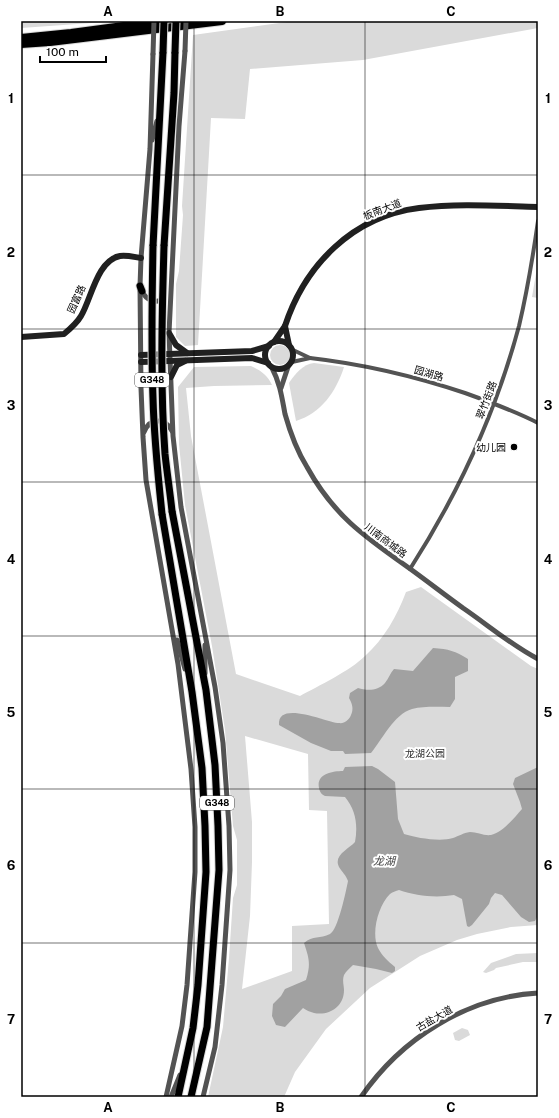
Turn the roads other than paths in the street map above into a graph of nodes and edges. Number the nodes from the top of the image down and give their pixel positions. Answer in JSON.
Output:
{"nodes":[{"id":1,"x":154,"y":21,"type":"edge"},
{"id":2,"x":161,"y":21,"type":"edge"},
{"id":3,"x":164,"y":21,"type":"edge"},
{"id":4,"x":176,"y":21,"type":"edge"},
{"id":5,"x":186,"y":21,"type":"edge"},
{"id":6,"x":222,"y":21,"type":"edge"},
{"id":7,"x":21,"y":37,"type":"edge"},
{"id":8,"x":50,"y":42,"type":"junction"},
{"id":9,"x":21,"y":44,"type":"edge"},
{"id":10,"x":21,"y":48,"type":"edge"},
{"id":11,"x":174,"y":93,"type":"junction"},
{"id":12,"x":161,"y":109,"type":"junction"},
{"id":13,"x":179,"y":126,"type":"junction"},
{"id":14,"x":150,"y":149,"type":"junction"},
{"id":15,"x":538,"y":207,"type":"edge"},
{"id":16,"x":538,"y":222,"type":"edge"},
{"id":17,"x":141,"y":258,"type":"junction"},
{"id":18,"x":171,"y":288,"type":"junction"},
{"id":19,"x":141,"y":289,"type":"junction"},
{"id":20,"x":285,"y":326,"type":"junction"},
{"id":21,"x":169,"y":333,"type":"junction"},
{"id":22,"x":21,"y":337,"type":"edge"},
{"id":23,"x":272,"y":344,"type":"junction"},
{"id":24,"x":291,"y":347,"type":"junction"},
{"id":25,"x":189,"y":353,"type":"junction"},
{"id":26,"x":141,"y":355,"type":"junction"},
{"id":27,"x":170,"y":357,"type":"junction"},
{"id":28,"x":310,"y":358,"type":"junction"},
{"id":29,"x":186,"y":360,"type":"junction"},
{"id":30,"x":141,"y":362,"type":"junction"},
{"id":31,"x":270,"y":365,"type":"junction"},
{"id":32,"x":290,"y":365,"type":"junction"},
{"id":33,"x":170,"y":377,"type":"junction"},
{"id":34,"x":281,"y":389,"type":"junction"},
{"id":35,"x":494,"y":403,"type":"junction"},
{"id":36,"x":538,"y":423,"type":"edge"},
{"id":37,"x":173,"y":436,"type":"junction"},
{"id":38,"x":144,"y":437,"type":"junction"},
{"id":39,"x":410,"y":569,"type":"junction"},
{"id":40,"x":171,"y":620,"type":"junction"},
{"id":41,"x":205,"y":630,"type":"junction"},
{"id":42,"x":538,"y":659,"type":"edge"},
{"id":43,"x":206,"y":690,"type":"junction"},
{"id":44,"x":192,"y":692,"type":"junction"},
{"id":45,"x":538,"y":993,"type":"edge"},
{"id":46,"x":184,"y":1067,"type":"junction"},
{"id":47,"x":198,"y":1069,"type":"junction"},
{"id":48,"x":166,"y":1097,"type":"edge"},
{"id":49,"x":171,"y":1097,"type":"edge"},
{"id":50,"x":178,"y":1097,"type":"edge"},
{"id":51,"x":192,"y":1097,"type":"edge"},
{"id":52,"x":196,"y":1097,"type":"edge"},
{"id":53,"x":203,"y":1097,"type":"edge"},
{"id":54,"x":362,"y":1097,"type":"edge"}],
"edges":[{"from":1,"to":14,"type":"street","bridge":true},
{"from":2,"to":7,"type":"highway"},
{"from":3,"to":12,"type":"highway","number":"G348","bridge":true},
{"from":4,"to":11,"type":"highway","number":"G348","bridge":true},
{"from":5,"to":13,"type":"street","bridge":true},
{"from":6,"to":8,"type":"highway"},
{"from":8,"to":9,"type":"highway"},
{"from":8,"to":10,"type":"highway"},
{"from":11,"to":13,"type":"street"},
{"from":11,"to":43,"type":"highway","number":"G348","bridge":true},
{"from":12,"to":14,"type":"street"},
{"from":12,"to":44,"type":"highway","number":"G348","bridge":true},
{"from":13,"to":18,"type":"street"},
{"from":14,"to":17,"type":"street"},
{"from":15,"to":20,"type":"main road","name":"板南大道"},
{"from":16,"to":35,"type":"street","name":"翠竹街路"},
{"from":17,"to":19,"type":"street"},
{"from":17,"to":22,"type":"main road","name":"园富路"},
{"from":18,"to":19,"type":"street"},
{"from":18,"to":21,"type":"street"},
{"from":19,"to":26,"type":"street"},
{"from":20,"to":23,"type":"main road","name":"板南大道"},
{"from":20,"to":24,"type":"main road"},
{"from":21,"to":25,"type":"main road"},
{"from":21,"to":27,"type":"street"},
{"from":23,"to":24,"type":"main road"},
{"from":23,"to":25,"type":"main road"},
{"from":23,"to":31,"type":"main road"},
{"from":24,"to":28,"type":"street"},
{"from":24,"to":32,"type":"main road"},
{"from":25,"to":27,"type":"main road"},
{"from":26,"to":27,"type":"main road"},
{"from":26,"to":30,"type":"street"},
{"from":27,"to":29,"type":"main road"},
{"from":27,"to":30,"type":"main road"},
{"from":27,"to":33,"type":"street"},
{"from":28,"to":32,"type":"street"},
{"from":28,"to":35,"type":"street","name":"园湖路"},
{"from":29,"to":31,"type":"main road"},
{"from":29,"to":33,"type":"main road"},
{"from":30,"to":38,"type":"street"},
{"from":31,"to":32,"type":"main road"},
{"from":31,"to":34,"type":"street","name":"川南商城路"},
{"from":32,"to":34,"type":"street"},
{"from":33,"to":37,"type":"street"},
{"from":34,"to":39,"type":"street","name":"川南商城路"},
{"from":35,"to":36,"type":"street","name":"园湖路"},
{"from":35,"to":39,"type":"street","name":"翠竹街路"},
{"from":37,"to":38,"type":"street"},
{"from":37,"to":41,"type":"street"},
{"from":38,"to":40,"type":"street"},
{"from":39,"to":42,"type":"street","name":"川南商城路"},
{"from":40,"to":44,"type":"street"},
{"from":40,"to":48,"type":"street"},
{"from":41,"to":43,"type":"street"},
{"from":41,"to":53,"type":"street"},
{"from":43,"to":47,"type":"highway","number":"G348"},
{"from":44,"to":46,"type":"highway","number":"G348"},
{"from":45,"to":54,"type":"street","name":"古盐大道"},
{"from":46,"to":49,"type":"street"},
{"from":46,"to":50,"type":"highway","number":"G348"},
{"from":47,"to":51,"type":"highway","number":"G348"},
{"from":47,"to":52,"type":"highway"}]}
